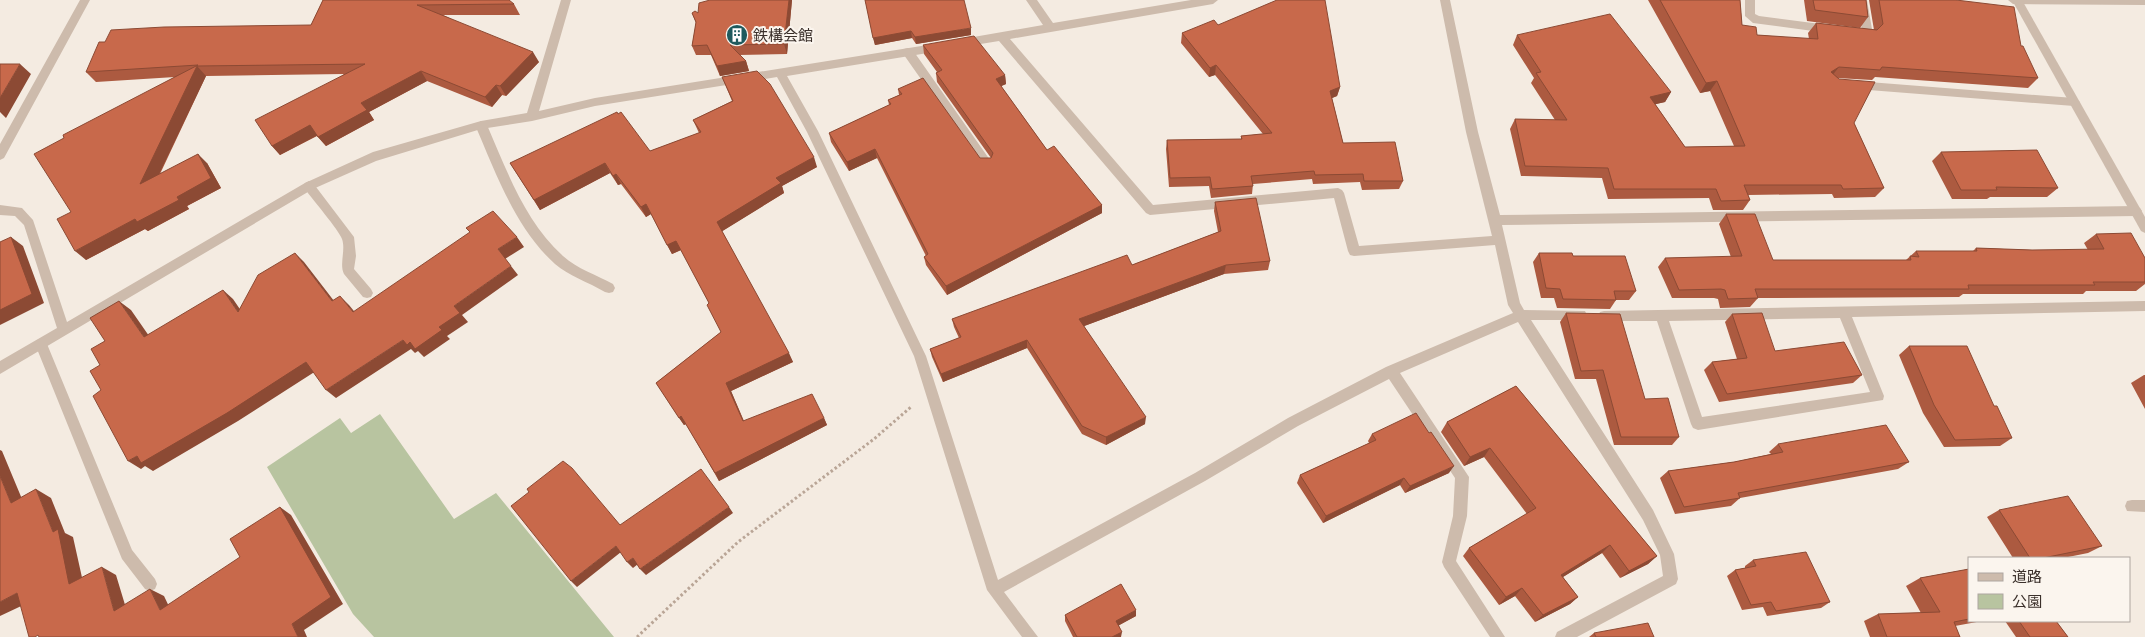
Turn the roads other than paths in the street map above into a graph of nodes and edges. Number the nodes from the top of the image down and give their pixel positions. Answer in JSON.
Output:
{"nodes":[{"id":1,"x":85,"y":0,"type":"edge"},
{"id":2,"x":566,"y":0,"type":"edge"},
{"id":3,"x":1031,"y":0,"type":"edge"},
{"id":4,"x":1213,"y":0,"type":"edge"},
{"id":5,"x":1445,"y":0,"type":"edge"},
{"id":6,"x":1750,"y":0,"type":"edge"},
{"id":7,"x":1862,"y":0,"type":"edge"},
{"id":8,"x":2012,"y":0,"type":"edge"},
{"id":9,"x":2018,"y":0,"type":"edge"},
{"id":10,"x":2145,"y":2,"type":"edge"},
{"id":11,"x":1050,"y":27,"type":"junction"},
{"id":12,"x":1001,"y":36,"type":"junction"},
{"id":13,"x":908,"y":52,"type":"junction"},
{"id":14,"x":780,"y":73,"type":"junction"},
{"id":15,"x":1841,"y":84,"type":"edge"},
{"id":16,"x":2074,"y":102,"type":"junction"},
{"id":17,"x":532,"y":117,"type":"junction"},
{"id":18,"x":481,"y":125,"type":"junction"},
{"id":19,"x":0,"y":155,"type":"edge"},
{"id":20,"x":986,"y":163,"type":"edge"},
{"id":21,"x":309,"y":186,"type":"junction"},
{"id":22,"x":0,"y":210,"type":"edge"},
{"id":23,"x":2136,"y":211,"type":"junction"},
{"id":24,"x":1495,"y":220,"type":"junction"},
{"id":25,"x":2145,"y":228,"type":"edge"},
{"id":26,"x":1499,"y":240,"type":"junction"},
{"id":27,"x":609,"y":288,"type":"dead end"},
{"id":28,"x":367,"y":293,"type":"dead end"},
{"id":29,"x":2145,"y":306,"type":"edge"},
{"id":30,"x":1844,"y":313,"type":"junction"},
{"id":31,"x":1521,"y":314,"type":"junction"},
{"id":32,"x":1660,"y":316,"type":"junction"},
{"id":33,"x":64,"y":331,"type":"junction"},
{"id":34,"x":41,"y":344,"type":"junction"},
{"id":35,"x":0,"y":368,"type":"edge"},
{"id":36,"x":1391,"y":371,"type":"junction"},
{"id":37,"x":150,"y":584,"type":"dead end"},
{"id":38,"x":994,"y":590,"type":"junction"},
{"id":39,"x":1031,"y":637,"type":"edge"},
{"id":40,"x":1498,"y":637,"type":"edge"},
{"id":41,"x":1562,"y":637,"type":"edge"}],
"edges":[{"from":1,"to":19,"type":"street"},
{"from":2,"to":17,"type":"street"},
{"from":3,"to":11,"type":"street"},
{"from":4,"to":11,"type":"street"},
{"from":5,"to":24,"type":"street"},
{"from":6,"to":7,"type":"street"},
{"from":8,"to":9,"type":"street"},
{"from":9,"to":10,"type":"street"},
{"from":9,"to":16,"type":"street"},
{"from":11,"to":12,"type":"street"},
{"from":12,"to":13,"type":"street"},
{"from":12,"to":26,"type":"street"},
{"from":13,"to":14,"type":"street"},
{"from":13,"to":20,"type":"street"},
{"from":14,"to":17,"type":"street"},
{"from":14,"to":38,"type":"street"},
{"from":15,"to":16,"type":"street"},
{"from":16,"to":23,"type":"street"},
{"from":17,"to":18,"type":"street"},
{"from":18,"to":21,"type":"street"},
{"from":18,"to":27,"type":"street"},
{"from":21,"to":28,"type":"street"},
{"from":21,"to":33,"type":"street"},
{"from":22,"to":33,"type":"street"},
{"from":23,"to":24,"type":"street"},
{"from":23,"to":25,"type":"street"},
{"from":24,"to":26,"type":"street"},
{"from":26,"to":31,"type":"street"},
{"from":29,"to":30,"type":"street"},
{"from":30,"to":32,"type":"street"},
{"from":30,"to":32,"type":"street"},
{"from":31,"to":32,"type":"street"},
{"from":31,"to":36,"type":"street"},
{"from":31,"to":41,"type":"street"},
{"from":33,"to":34,"type":"street"},
{"from":34,"to":35,"type":"street"},
{"from":34,"to":37,"type":"street"},
{"from":36,"to":38,"type":"street"},
{"from":36,"to":40,"type":"street"},
{"from":38,"to":39,"type":"street"}]}
